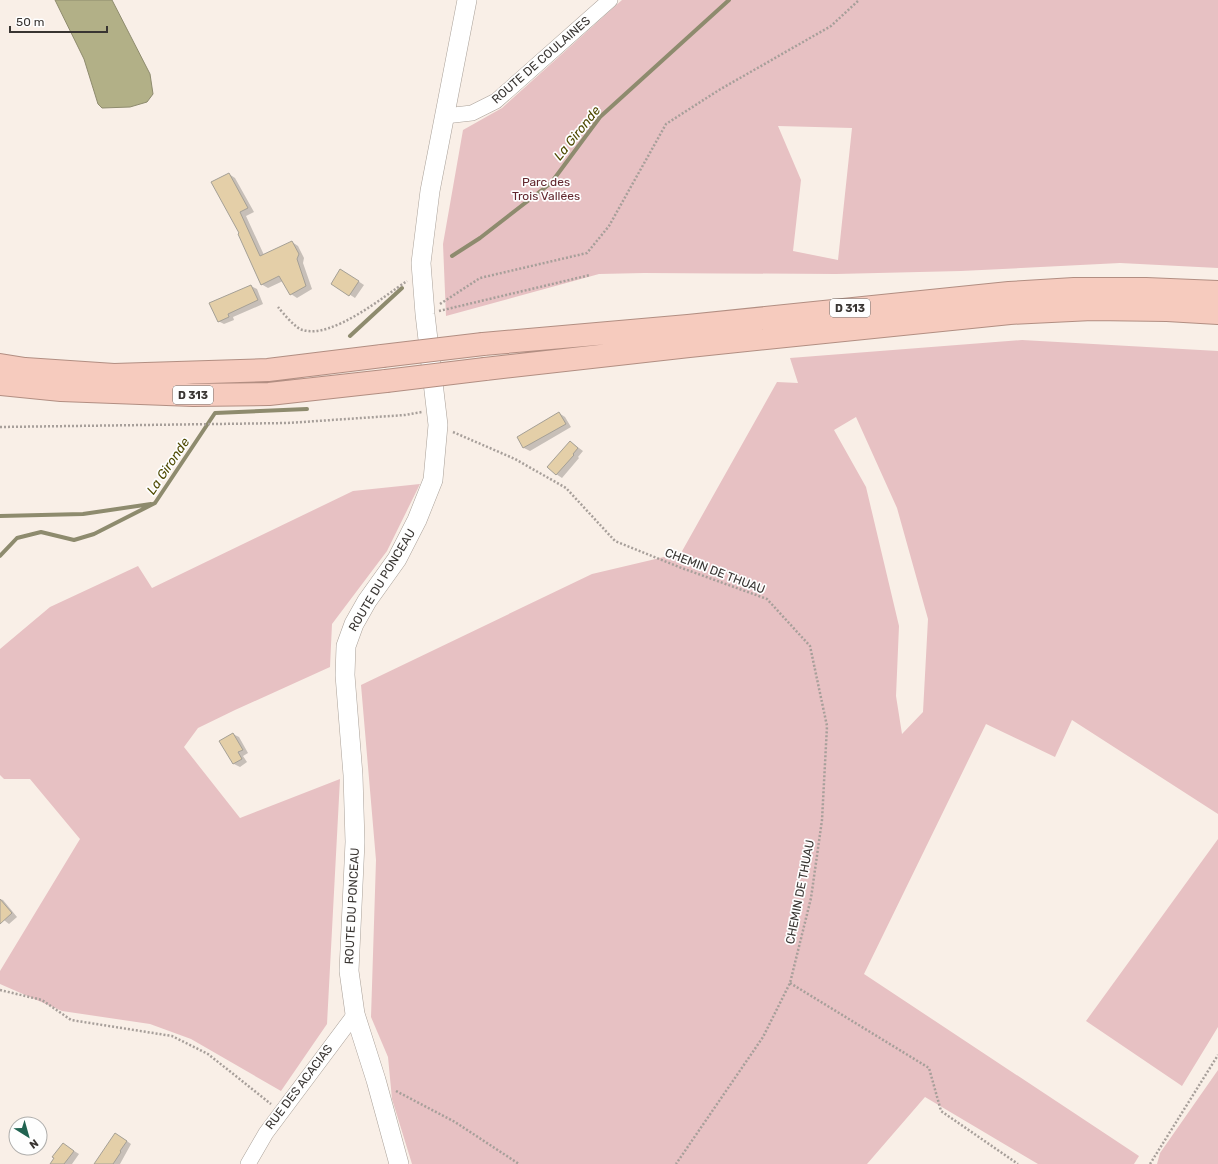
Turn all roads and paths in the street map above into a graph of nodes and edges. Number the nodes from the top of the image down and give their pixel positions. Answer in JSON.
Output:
{"nodes":[{"id":1,"x":467,"y":0,"type":"edge"},
{"id":2,"x":610,"y":0,"type":"edge"},
{"id":3,"x":859,"y":0,"type":"edge"},
{"id":4,"x":445,"y":116,"type":"junction"},
{"id":5,"x":422,"y":270,"type":"junction"},
{"id":6,"x":590,"y":275,"type":"dead end"},
{"id":7,"x":1218,"y":292,"type":"edge"},
{"id":8,"x":278,"y":307,"type":"dead end"},
{"id":9,"x":1218,"y":313,"type":"edge"},
{"id":10,"x":425,"y":314,"type":"junction"},
{"id":11,"x":0,"y":365,"type":"edge"},
{"id":12,"x":0,"y":384,"type":"edge"},
{"id":13,"x":437,"y":418,"type":"junction"},
{"id":14,"x":0,"y":427,"type":"edge"},
{"id":15,"x":790,"y":983,"type":"junction"},
{"id":16,"x":0,"y":990,"type":"edge"},
{"id":17,"x":355,"y":1014,"type":"junction"},
{"id":18,"x":1218,"y":1055,"type":"edge"},
{"id":19,"x":376,"y":1080,"type":"junction"},
{"id":20,"x":281,"y":1112,"type":"junction"},
{"id":21,"x":248,"y":1164,"type":"edge"},
{"id":22,"x":399,"y":1164,"type":"edge"},
{"id":23,"x":519,"y":1164,"type":"edge"},
{"id":24,"x":676,"y":1164,"type":"edge"},
{"id":25,"x":1018,"y":1164,"type":"edge"},
{"id":26,"x":1150,"y":1164,"type":"edge"}],
"edges":[{"from":1,"to":4,"type":"street","name":"ROUTE DU PONCEAU"},
{"from":2,"to":4,"type":"street","name":"ROUTE DE COULAINES"},
{"from":3,"to":10,"type":"path"},
{"from":4,"to":5,"type":"street","name":"ROUTE DU PONCEAU"},
{"from":5,"to":8,"type":"path"},
{"from":5,"to":10,"type":"street","name":"ROUTE DU PONCEAU"},
{"from":6,"to":10,"type":"path"},
{"from":7,"to":11,"type":"highway","number":"D 313","bridge":true},
{"from":9,"to":12,"type":"highway","number":"D 313","bridge":true},
{"from":10,"to":13,"type":"street","name":"ROUTE DU PONCEAU"},
{"from":13,"to":14,"type":"path"},
{"from":13,"to":15,"type":"path","name":"CHEMIN DE THUAU"},
{"from":13,"to":17,"type":"street","name":"ROUTE DU PONCEAU"},
{"from":15,"to":24,"type":"path","name":"CHEMIN DE THUAU"},
{"from":15,"to":25,"type":"path"},
{"from":16,"to":20,"type":"path"},
{"from":17,"to":19,"type":"street","name":"ROUTE DU PONCEAU"},
{"from":17,"to":20,"type":"street","name":"RUE DES ACACIAS"},
{"from":18,"to":26,"type":"path"},
{"from":19,"to":22,"type":"street","name":"ROUTE DU PONCEAU"},
{"from":19,"to":23,"type":"path"},
{"from":20,"to":21,"type":"street","name":"RUE DES ACACIAS"}]}
